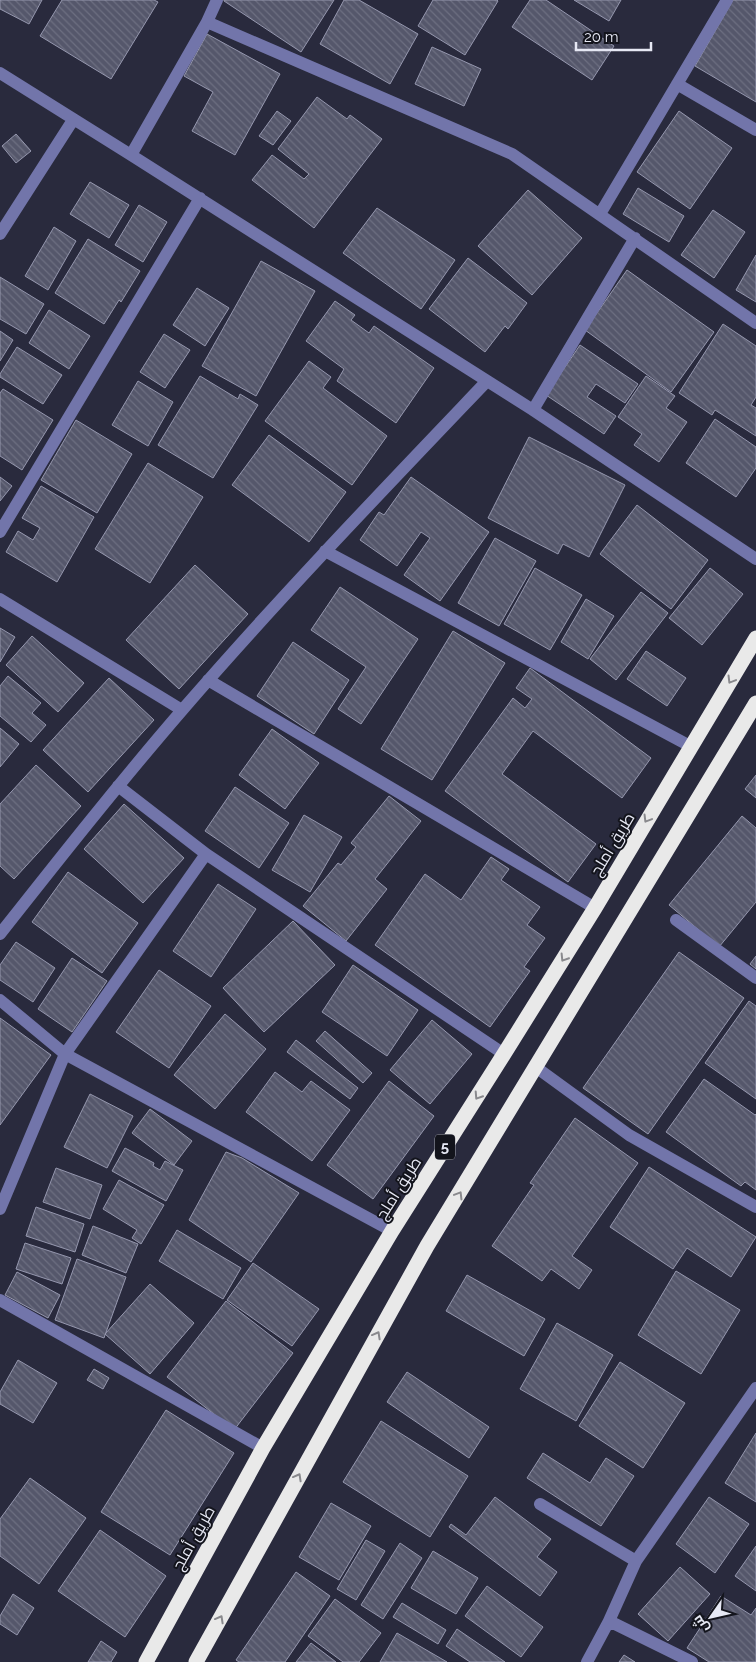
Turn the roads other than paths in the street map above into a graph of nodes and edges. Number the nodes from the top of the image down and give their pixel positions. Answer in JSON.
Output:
{"nodes":[{"id":1,"x":217,"y":0,"type":"edge"},
{"id":2,"x":727,"y":0,"type":"edge"},
{"id":3,"x":208,"y":22,"type":"junction"},
{"id":4,"x":0,"y":73,"type":"edge"},
{"id":5,"x":677,"y":84,"type":"junction"},
{"id":6,"x":73,"y":120,"type":"junction"},
{"id":7,"x":756,"y":130,"type":"edge"},
{"id":8,"x":132,"y":155,"type":"junction"},
{"id":9,"x":200,"y":198,"type":"junction"},
{"id":10,"x":600,"y":214,"type":"junction"},
{"id":11,"x":0,"y":234,"type":"edge"},
{"id":12,"x":635,"y":238,"type":"junction"},
{"id":13,"x":756,"y":324,"type":"edge"},
{"id":14,"x":487,"y":381,"type":"junction"},
{"id":15,"x":533,"y":410,"type":"junction"},
{"id":16,"x":0,"y":532,"type":"edge"},
{"id":17,"x":325,"y":551,"type":"junction"},
{"id":18,"x":756,"y":559,"type":"edge"},
{"id":19,"x":0,"y":599,"type":"edge"},
{"id":20,"x":756,"y":638,"type":"edge"},
{"id":21,"x":208,"y":680,"type":"junction"},
{"id":22,"x":756,"y":703,"type":"edge"},
{"id":23,"x":182,"y":710,"type":"junction"},
{"id":24,"x":690,"y":746,"type":"junction"},
{"id":25,"x":118,"y":786,"type":"junction"},
{"id":26,"x":206,"y":854,"type":"junction"},
{"id":27,"x":595,"y":908,"type":"junction"},
{"id":28,"x":676,"y":920,"type":"dead end"},
{"id":29,"x":0,"y":934,"type":"edge"},
{"id":30,"x":756,"y":978,"type":"edge"},
{"id":31,"x":0,"y":1000,"type":"edge"},
{"id":32,"x":65,"y":1054,"type":"junction"},
{"id":33,"x":504,"y":1054,"type":"junction"},
{"id":34,"x":536,"y":1068,"type":"junction"},
{"id":35,"x":756,"y":1207,"type":"edge"},
{"id":36,"x":0,"y":1209,"type":"edge"},
{"id":37,"x":392,"y":1231,"type":"junction"},
{"id":38,"x":0,"y":1300,"type":"edge"},
{"id":39,"x":756,"y":1388,"type":"edge"},
{"id":40,"x":263,"y":1448,"type":"junction"},
{"id":41,"x":540,"y":1504,"type":"dead end"},
{"id":42,"x":636,"y":1561,"type":"junction"},
{"id":43,"x":609,"y":1621,"type":"junction"},
{"id":44,"x":146,"y":1662,"type":"edge"},
{"id":45,"x":196,"y":1662,"type":"edge"},
{"id":46,"x":587,"y":1662,"type":"edge"},
{"id":47,"x":692,"y":1662,"type":"edge"}],
"edges":[{"from":1,"to":3,"type":"street"},
{"from":2,"to":5,"type":"street"},
{"from":3,"to":8,"type":"street"},
{"from":3,"to":10,"type":"street"},
{"from":4,"to":6,"type":"street"},
{"from":5,"to":7,"type":"street"},
{"from":5,"to":10,"type":"street"},
{"from":6,"to":8,"type":"street"},
{"from":6,"to":11,"type":"street"},
{"from":8,"to":9,"type":"street"},
{"from":9,"to":14,"type":"street"},
{"from":9,"to":16,"type":"street"},
{"from":10,"to":12,"type":"street"},
{"from":12,"to":13,"type":"street"},
{"from":12,"to":15,"type":"street"},
{"from":14,"to":15,"type":"street"},
{"from":14,"to":17,"type":"street"},
{"from":15,"to":18,"type":"street"},
{"from":17,"to":21,"type":"street"},
{"from":17,"to":24,"type":"street"},
{"from":19,"to":23,"type":"street"},
{"from":20,"to":24,"type":"highway","name":"طريق أملج","number":"5","one_way":true},
{"from":21,"to":23,"type":"street"},
{"from":21,"to":27,"type":"street"},
{"from":22,"to":34,"type":"highway","number":"5"},
{"from":23,"to":25,"type":"street"},
{"from":24,"to":27,"type":"highway","name":"طريق أملج","number":"5","one_way":true},
{"from":25,"to":26,"type":"street"},
{"from":25,"to":29,"type":"street"},
{"from":26,"to":32,"type":"street"},
{"from":26,"to":33,"type":"street"},
{"from":27,"to":33,"type":"highway","name":"طريق أملج","number":"5","one_way":true},
{"from":28,"to":30,"type":"street"},
{"from":31,"to":32,"type":"street"},
{"from":32,"to":36,"type":"street"},
{"from":32,"to":37,"type":"street"},
{"from":33,"to":37,"type":"highway","name":"طريق أملج","number":"5","one_way":true},
{"from":34,"to":35,"type":"street"},
{"from":45,"to":34,"type":"highway","number":"5","one_way":true},
{"from":37,"to":40,"type":"highway","name":"طريق أملج","number":"5"},
{"from":38,"to":40,"type":"street"},
{"from":39,"to":42,"type":"street"},
{"from":40,"to":44,"type":"highway","name":"طريق أملج","number":"5"},
{"from":41,"to":42,"type":"street"},
{"from":42,"to":43,"type":"street"},
{"from":43,"to":46,"type":"street"},
{"from":43,"to":47,"type":"street"}]}
